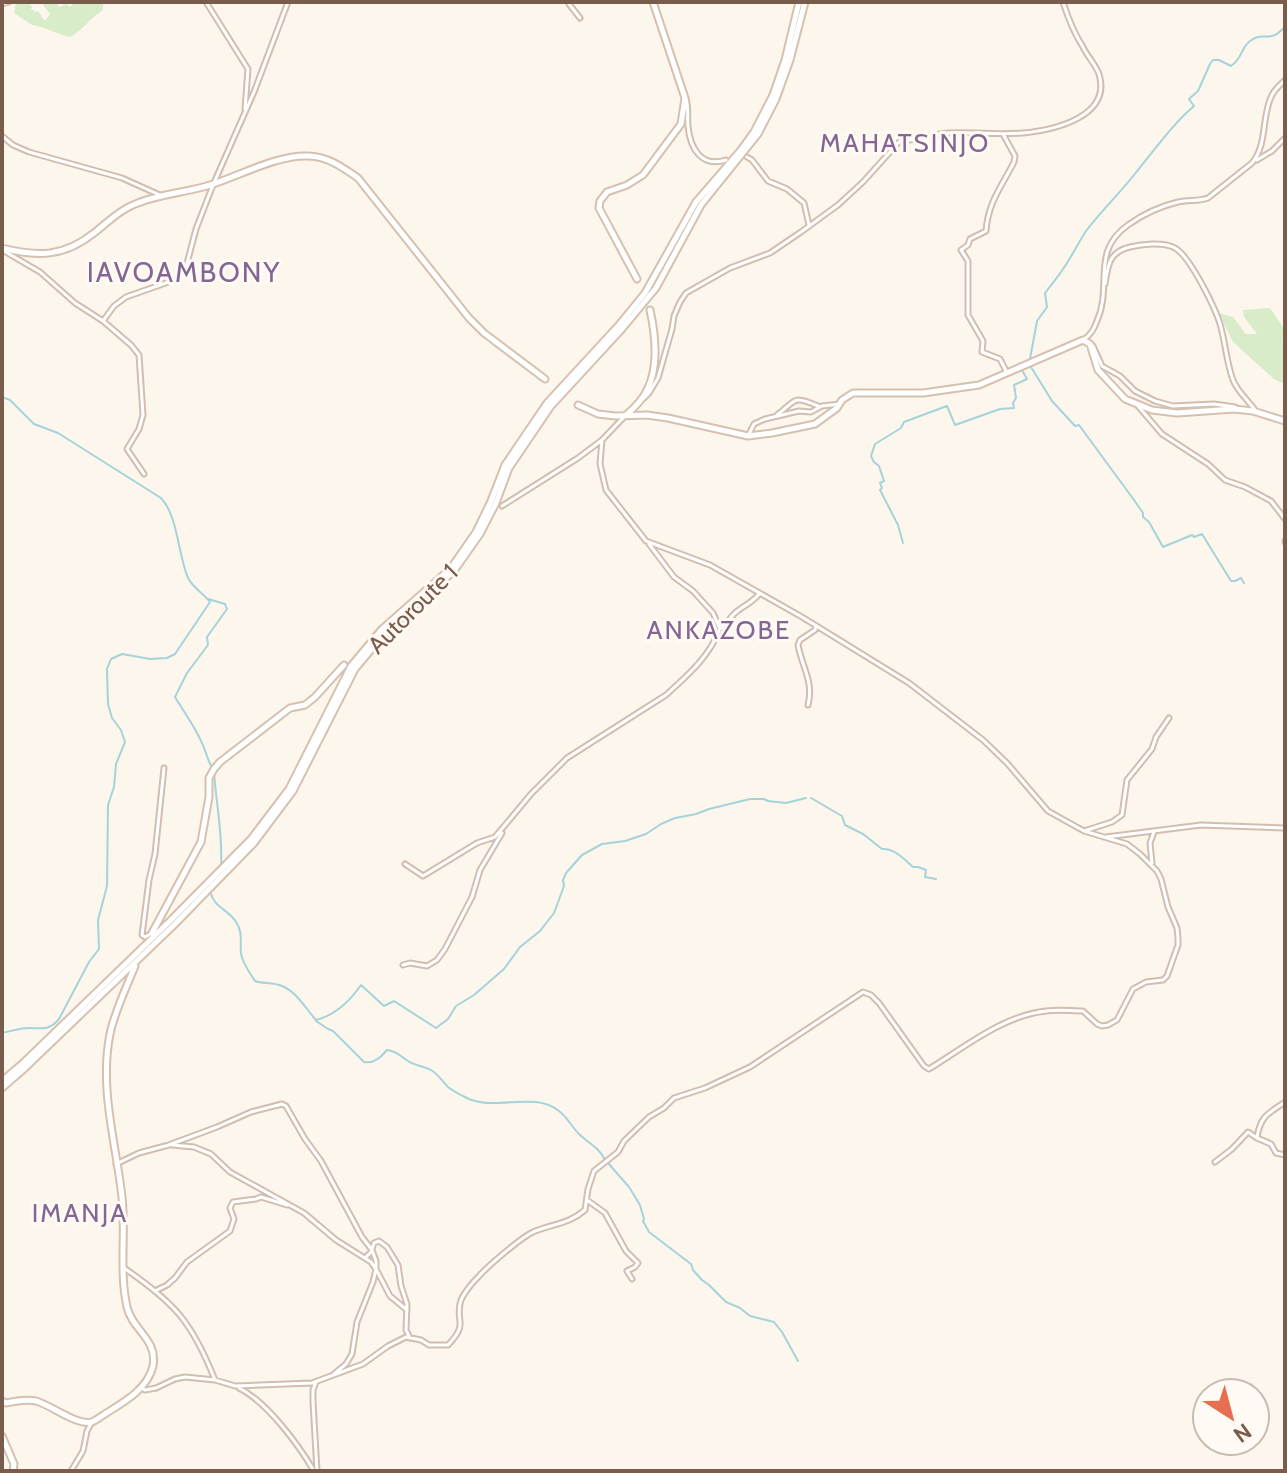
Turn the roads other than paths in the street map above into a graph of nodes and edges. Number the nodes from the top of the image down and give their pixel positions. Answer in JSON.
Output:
{"nodes":[{"id":1,"x":9,"y":2,"type":"edge"},
{"id":2,"x":206,"y":2,"type":"edge"},
{"id":3,"x":288,"y":2,"type":"edge"},
{"id":4,"x":571,"y":2,"type":"edge"},
{"id":5,"x":653,"y":2,"type":"edge"},
{"id":6,"x":802,"y":2,"type":"edge"},
{"id":7,"x":1063,"y":2,"type":"edge"},
{"id":8,"x":2,"y":4,"type":"edge"},
{"id":9,"x":580,"y":18,"type":"dead end"},
{"id":10,"x":1285,"y":80,"type":"edge"},
{"id":11,"x":685,"y":98,"type":"junction"},
{"id":12,"x":245,"y":109,"type":"junction"},
{"id":13,"x":1003,"y":134,"type":"junction"},
{"id":14,"x":2,"y":136,"type":"edge"},
{"id":15,"x":1285,"y":138,"type":"edge"},
{"id":16,"x":747,"y":157,"type":"dead end"},
{"id":17,"x":726,"y":160,"type":"dead end"},
{"id":18,"x":1256,"y":160,"type":"junction"},
{"id":19,"x":213,"y":185,"type":"junction"},
{"id":20,"x":162,"y":196,"type":"junction"},
{"id":21,"x":809,"y":225,"type":"junction"},
{"id":22,"x":2,"y":249,"type":"edge"},
{"id":23,"x":637,"y":279,"type":"dead end"},
{"id":24,"x":1104,"y":287,"type":"junction"},
{"id":25,"x":650,"y":310,"type":"dead end"},
{"id":26,"x":103,"y":321,"type":"junction"},
{"id":27,"x":1083,"y":340,"type":"junction"},
{"id":28,"x":1090,"y":344,"type":"junction"},
{"id":29,"x":1007,"y":373,"type":"junction"},
{"id":30,"x":545,"y":379,"type":"dead end"},
{"id":31,"x":638,"y":403,"type":"junction"},
{"id":32,"x":1136,"y":403,"type":"junction"},
{"id":33,"x":840,"y":404,"type":"junction"},
{"id":34,"x":578,"y":405,"type":"dead end"},
{"id":35,"x":822,"y":406,"type":"junction"},
{"id":36,"x":1241,"y":410,"type":"junction"},
{"id":37,"x":1256,"y":412,"type":"junction"},
{"id":38,"x":625,"y":416,"type":"junction"},
{"id":39,"x":776,"y":416,"type":"junction"},
{"id":40,"x":1285,"y":421,"type":"edge"},
{"id":41,"x":748,"y":436,"type":"junction"},
{"id":42,"x":602,"y":440,"type":"junction"},
{"id":43,"x":144,"y":474,"type":"dead end"},
{"id":44,"x":502,"y":506,"type":"dead end"},
{"id":45,"x":1285,"y":519,"type":"edge"},
{"id":46,"x":646,"y":541,"type":"junction"},
{"id":47,"x":759,"y":594,"type":"junction"},
{"id":48,"x":816,"y":626,"type":"junction"},
{"id":49,"x":720,"y":629,"type":"junction"},
{"id":50,"x":344,"y":665,"type":"dead end"},
{"id":51,"x":808,"y":705,"type":"dead end"},
{"id":52,"x":1169,"y":718,"type":"dead end"},
{"id":53,"x":164,"y":768,"type":"dead end"},
{"id":54,"x":1285,"y":828,"type":"edge"},
{"id":55,"x":503,"y":829,"type":"junction"},
{"id":56,"x":1084,"y":831,"type":"junction"},
{"id":57,"x":1154,"y":832,"type":"junction"},
{"id":58,"x":1103,"y":837,"type":"junction"},
{"id":59,"x":405,"y":864,"type":"dead end"},
{"id":60,"x":1152,"y":865,"type":"junction"},
{"id":61,"x":152,"y":933,"type":"joint"},
{"id":62,"x":403,"y":965,"type":"dead end"},
{"id":63,"x":135,"y":966,"type":"dead end"},
{"id":64,"x":2,"y":1081,"type":"edge"},
{"id":65,"x":2,"y":1088,"type":"edge"},
{"id":66,"x":1285,"y":1102,"type":"edge"},
{"id":67,"x":1257,"y":1138,"type":"junction"},
{"id":68,"x":166,"y":1146,"type":"junction"},
{"id":69,"x":1285,"y":1155,"type":"edge"},
{"id":70,"x":1215,"y":1162,"type":"dead end"},
{"id":71,"x":116,"y":1164,"type":"junction"},
{"id":72,"x":587,"y":1200,"type":"junction"},
{"id":73,"x":291,"y":1206,"type":"junction"},
{"id":74,"x":372,"y":1250,"type":"junction"},
{"id":75,"x":364,"y":1258,"type":"junction"},
{"id":76,"x":124,"y":1268,"type":"junction"},
{"id":77,"x":376,"y":1269,"type":"junction"},
{"id":78,"x":632,"y":1279,"type":"dead end"},
{"id":79,"x":155,"y":1291,"type":"junction"},
{"id":80,"x":407,"y":1310,"type":"junction"},
{"id":81,"x":410,"y":1338,"type":"junction"},
{"id":82,"x":333,"y":1375,"type":"junction"},
{"id":83,"x":215,"y":1380,"type":"junction"},
{"id":84,"x":316,"y":1382,"type":"junction"},
{"id":85,"x":235,"y":1386,"type":"junction"},
{"id":86,"x":141,"y":1388,"type":"junction"},
{"id":87,"x":2,"y":1401,"type":"edge"},
{"id":88,"x":92,"y":1422,"type":"junction"},
{"id":89,"x":2,"y":1436,"type":"edge"},
{"id":90,"x":13,"y":1471,"type":"edge"},
{"id":91,"x":71,"y":1471,"type":"edge"},
{"id":92,"x":316,"y":1471,"type":"edge"}],
"edges":[{"from":1,"to":8,"type":"street"},
{"from":2,"to":12,"type":"street"},
{"from":3,"to":12,"type":"street"},
{"from":4,"to":9,"type":"street"},
{"from":5,"to":11,"type":"street"},
{"from":6,"to":64,"type":"street","name":"Autoroute 1"},
{"from":6,"to":65,"type":"street","name":"Autoroute 1"},
{"from":7,"to":13,"type":"street"},
{"from":10,"to":18,"type":"street"},
{"from":11,"to":17,"type":"street"},
{"from":11,"to":23,"type":"street"},
{"from":12,"to":19,"type":"street"},
{"from":13,"to":21,"type":"street"},
{"from":13,"to":29,"type":"street"},
{"from":14,"to":20,"type":"street"},
{"from":15,"to":18,"type":"street"},
{"from":16,"to":21,"type":"street"},
{"from":18,"to":24,"type":"street"},
{"from":19,"to":20,"type":"street"},
{"from":19,"to":26,"type":"street"},
{"from":19,"to":30,"type":"street"},
{"from":20,"to":22,"type":"street"},
{"from":21,"to":31,"type":"street"},
{"from":22,"to":26,"type":"street"},
{"from":24,"to":27,"type":"street"},
{"from":24,"to":37,"type":"street"},
{"from":25,"to":31,"type":"street"},
{"from":26,"to":43,"type":"street"},
{"from":27,"to":28,"type":"street"},
{"from":27,"to":29,"type":"street"},
{"from":28,"to":32,"type":"street"},
{"from":28,"to":36,"type":"street"},
{"from":29,"to":33,"type":"street"},
{"from":31,"to":38,"type":"street"},
{"from":32,"to":36,"type":"street"},
{"from":32,"to":45,"type":"street"},
{"from":33,"to":35,"type":"street"},
{"from":33,"to":41,"type":"street"},
{"from":34,"to":38,"type":"street"},
{"from":35,"to":39,"type":"street"},
{"from":35,"to":39,"type":"street"},
{"from":36,"to":37,"type":"street"},
{"from":37,"to":40,"type":"street"},
{"from":38,"to":41,"type":"street"},
{"from":38,"to":42,"type":"street"},
{"from":39,"to":41,"type":"street"},
{"from":42,"to":44,"type":"street"},
{"from":42,"to":46,"type":"street"},
{"from":46,"to":47,"type":"street"},
{"from":46,"to":49,"type":"street"},
{"from":47,"to":48,"type":"street"},
{"from":47,"to":49,"type":"street"},
{"from":48,"to":51,"type":"street"},
{"from":48,"to":56,"type":"street"},
{"from":49,"to":55,"type":"street"},
{"from":50,"to":61,"type":"street"},
{"from":52,"to":56,"type":"street"},
{"from":53,"to":61,"type":"street"},
{"from":54,"to":57,"type":"street"},
{"from":55,"to":59,"type":"street"},
{"from":55,"to":62,"type":"street"},
{"from":56,"to":58,"type":"street"},
{"from":57,"to":58,"type":"street"},
{"from":57,"to":60,"type":"street"},
{"from":58,"to":60,"type":"street"},
{"from":60,"to":72,"type":"street"},
{"from":63,"to":71,"type":"street"},
{"from":66,"to":67,"type":"street"},
{"from":67,"to":69,"type":"street"},
{"from":67,"to":70,"type":"street"},
{"from":68,"to":71,"type":"street"},
{"from":68,"to":73,"type":"street"},
{"from":68,"to":74,"type":"street"},
{"from":71,"to":76,"type":"street"},
{"from":72,"to":78,"type":"street"},
{"from":72,"to":81,"type":"street"},
{"from":73,"to":75,"type":"street"},
{"from":73,"to":79,"type":"street"},
{"from":74,"to":75,"type":"street"},
{"from":74,"to":77,"type":"street"},
{"from":74,"to":80,"type":"street"},
{"from":75,"to":77,"type":"street"},
{"from":76,"to":79,"type":"street"},
{"from":76,"to":86,"type":"street"},
{"from":77,"to":80,"type":"street"},
{"from":77,"to":82,"type":"street"},
{"from":79,"to":83,"type":"street"},
{"from":80,"to":81,"type":"street"},
{"from":81,"to":82,"type":"street"},
{"from":82,"to":84,"type":"street"},
{"from":83,"to":85,"type":"street"},
{"from":83,"to":86,"type":"street"},
{"from":84,"to":85,"type":"street"},
{"from":84,"to":92,"type":"street"},
{"from":85,"to":92,"type":"street"},
{"from":86,"to":88,"type":"street"},
{"from":87,"to":88,"type":"street"},
{"from":88,"to":91,"type":"street"},
{"from":89,"to":90,"type":"street"}]}
